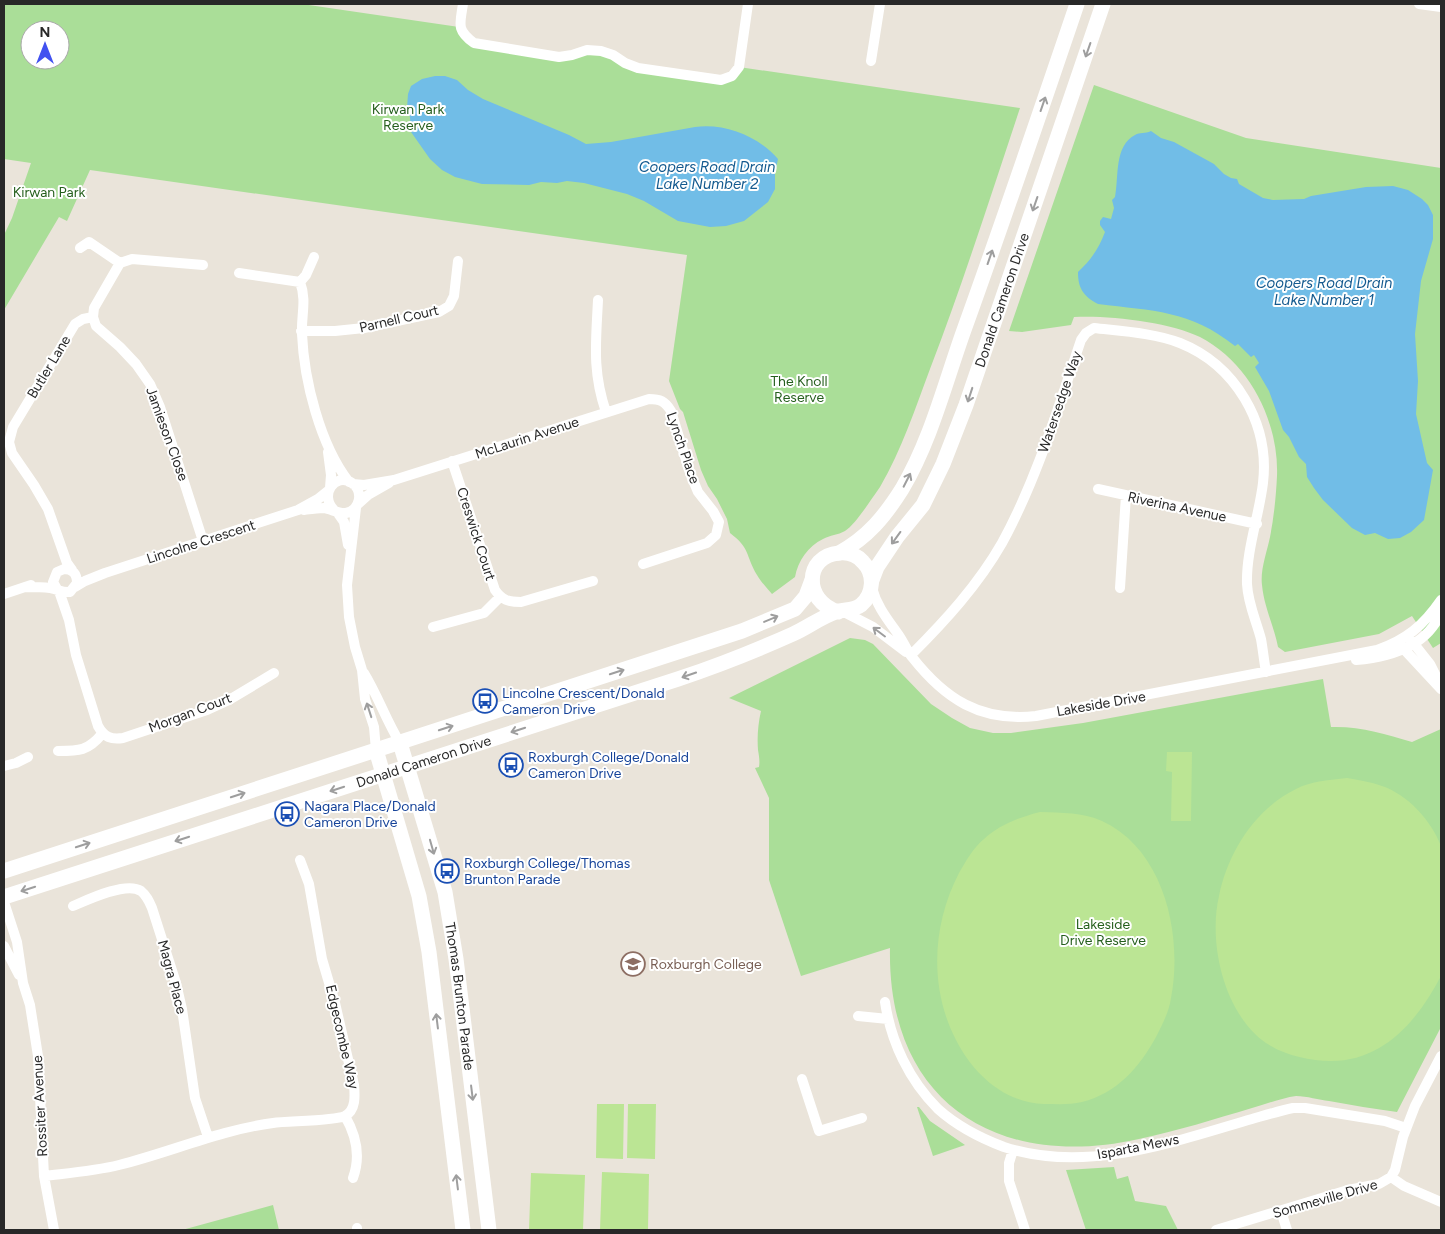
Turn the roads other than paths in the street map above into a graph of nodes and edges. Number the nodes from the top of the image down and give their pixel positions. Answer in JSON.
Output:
{"nodes":[{"id":1,"x":463,"y":4,"type":"edge"},
{"id":2,"x":748,"y":4,"type":"edge"},
{"id":3,"x":880,"y":4,"type":"edge"},
{"id":4,"x":1077,"y":4,"type":"edge"},
{"id":5,"x":1103,"y":4,"type":"edge"},
{"id":6,"x":1419,"y":4,"type":"edge"},
{"id":7,"x":1440,"y":6,"type":"edge"},
{"id":8,"x":870,"y":60,"type":"dead end"},
{"id":9,"x":80,"y":248,"type":"dead end"},
{"id":10,"x":314,"y":257,"type":"dead end"},
{"id":11,"x":458,"y":261,"type":"dead end"},
{"id":12,"x":120,"y":263,"type":"junction"},
{"id":13,"x":203,"y":265,"type":"dead end"},
{"id":14,"x":238,"y":272,"type":"dead end"},
{"id":15,"x":300,"y":282,"type":"junction"},
{"id":16,"x":598,"y":300,"type":"dead end"},
{"id":17,"x":93,"y":317,"type":"junction"},
{"id":18,"x":301,"y":331,"type":"junction"},
{"id":19,"x":660,"y":399,"type":"joint"},
{"id":20,"x":606,"y":412,"type":"junction"},
{"id":21,"x":328,"y":446,"type":"junction"},
{"id":22,"x":8,"y":455,"type":"edge"},
{"id":23,"x":452,"y":461,"type":"junction"},
{"id":24,"x":394,"y":480,"type":"junction"},
{"id":25,"x":351,"y":483,"type":"junction"},
{"id":26,"x":1098,"y":489,"type":"dead end"},
{"id":27,"x":329,"y":490,"type":"junction"},
{"id":28,"x":1126,"y":496,"type":"junction"},
{"id":29,"x":356,"y":507,"type":"junction"},
{"id":30,"x":298,"y":510,"type":"junction"},
{"id":31,"x":336,"y":511,"type":"junction"},
{"id":32,"x":1257,"y":524,"type":"junction"},
{"id":33,"x":59,"y":540,"type":"junction"},
{"id":34,"x":203,"y":541,"type":"junction"},
{"id":35,"x":840,"y":553,"type":"junction"},
{"id":36,"x":350,"y":556,"type":"junction"},
{"id":37,"x":644,"y":564,"type":"dead end"},
{"id":38,"x":73,"y":571,"type":"junction"},
{"id":39,"x":56,"y":573,"type":"junction"},
{"id":40,"x":105,"y":573,"type":"junction"},
{"id":41,"x":812,"y":580,"type":"junction"},
{"id":42,"x":594,"y":581,"type":"dead end"},
{"id":43,"x":871,"y":584,"type":"junction"},
{"id":44,"x":25,"y":587,"type":"junction"},
{"id":45,"x":74,"y":588,"type":"junction"},
{"id":46,"x":1120,"y":588,"type":"dead end"},
{"id":47,"x":58,"y":590,"type":"junction"},
{"id":48,"x":4,"y":594,"type":"edge"},
{"id":49,"x":500,"y":597,"type":"junction"},
{"id":50,"x":1441,"y":600,"type":"edge"},
{"id":51,"x":841,"y":612,"type":"junction"},
{"id":52,"x":1441,"y":612,"type":"edge"},
{"id":53,"x":69,"y":620,"type":"junction"},
{"id":54,"x":433,"y":628,"type":"dead end"},
{"id":55,"x":1408,"y":635,"type":"junction"},
{"id":56,"x":1414,"y":644,"type":"junction"},
{"id":57,"x":1400,"y":646,"type":"junction"},
{"id":58,"x":911,"y":655,"type":"junction"},
{"id":59,"x":362,"y":670,"type":"junction"},
{"id":60,"x":1266,"y":672,"type":"junction"},
{"id":61,"x":274,"y":673,"type":"dead end"},
{"id":62,"x":1441,"y":688,"type":"edge"},
{"id":63,"x":102,"y":734,"type":"junction"},
{"id":64,"x":400,"y":743,"type":"junction"},
{"id":65,"x":376,"y":750,"type":"junction"},
{"id":66,"x":58,"y":751,"type":"dead end"},
{"id":67,"x":28,"y":757,"type":"dead end"},
{"id":68,"x":4,"y":766,"type":"edge"},
{"id":69,"x":408,"y":767,"type":"junction"},
{"id":70,"x":383,"y":774,"type":"junction"},
{"id":71,"x":300,"y":860,"type":"dead end"},
{"id":72,"x":4,"y":871,"type":"edge"},
{"id":73,"x":4,"y":897,"type":"edge"},
{"id":74,"x":4,"y":902,"type":"edge"},
{"id":75,"x":73,"y":906,"type":"dead end"},
{"id":76,"x":4,"y":946,"type":"edge"},
{"id":77,"x":23,"y":983,"type":"junction"},
{"id":78,"x":885,"y":1002,"type":"dead end"},
{"id":79,"x":858,"y":1016,"type":"dead end"},
{"id":80,"x":888,"y":1019,"type":"junction"},
{"id":81,"x":1441,"y":1056,"type":"edge"},
{"id":82,"x":802,"y":1079,"type":"dead end"},
{"id":83,"x":345,"y":1116,"type":"junction"},
{"id":84,"x":862,"y":1118,"type":"dead end"},
{"id":85,"x":1406,"y":1128,"type":"junction"},
{"id":86,"x":208,"y":1138,"type":"junction"},
{"id":87,"x":1012,"y":1150,"type":"junction"},
{"id":88,"x":44,"y":1176,"type":"junction"},
{"id":89,"x":353,"y":1178,"type":"dead end"},
{"id":90,"x":1391,"y":1178,"type":"junction"},
{"id":91,"x":1441,"y":1202,"type":"edge"},
{"id":92,"x":1281,"y":1211,"type":"junction"},
{"id":93,"x":54,"y":1230,"type":"edge"},
{"id":94,"x":463,"y":1230,"type":"edge"},
{"id":95,"x":489,"y":1230,"type":"edge"},
{"id":96,"x":1025,"y":1230,"type":"edge"},
{"id":97,"x":1216,"y":1230,"type":"edge"},
{"id":98,"x":1287,"y":1230,"type":"edge"}],
"edges":[{"from":1,"to":2,"type":"street"},
{"from":3,"to":8,"type":"street"},
{"from":35,"to":4,"type":"street","name":"Donald Cameron Drive","one_way":true},
{"from":5,"to":43,"type":"street","name":"Donald Cameron Drive","one_way":true},
{"from":6,"to":7,"type":"street"},
{"from":9,"to":12,"type":"street"},
{"from":10,"to":15,"type":"street"},
{"from":11,"to":18,"type":"street","name":"Parnell Court"},
{"from":12,"to":13,"type":"street"},
{"from":12,"to":17,"type":"street"},
{"from":14,"to":15,"type":"street"},
{"from":15,"to":18,"type":"street"},
{"from":16,"to":20,"type":"street"},
{"from":17,"to":22,"type":"street","name":"Butler Lane"},
{"from":17,"to":34,"type":"street","name":"Jamieson Close"},
{"from":18,"to":21,"type":"street"},
{"from":19,"to":20,"type":"street","name":"McLaurin Avenue"},
{"from":19,"to":37,"type":"street","name":"Lynch Place"},
{"from":20,"to":23,"type":"street","name":"McLaurin Avenue"},
{"from":21,"to":25,"type":"street"},
{"from":21,"to":27,"type":"street"},
{"from":22,"to":33,"type":"street"},
{"from":23,"to":24,"type":"street","name":"McLaurin Avenue"},
{"from":23,"to":49,"type":"street","name":"Creswick Court"},
{"from":24,"to":25,"type":"street","name":"McLaurin Avenue"},
{"from":24,"to":29,"type":"street","name":"McLaurin Avenue"},
{"from":25,"to":27,"type":"street"},
{"from":25,"to":29,"type":"street"},
{"from":26,"to":28,"type":"street","name":"Riverina Avenue"},
{"from":27,"to":30,"type":"street","name":"Lincolne Crescent"},
{"from":27,"to":31,"type":"street"},
{"from":28,"to":32,"type":"street","name":"Riverina Avenue"},
{"from":28,"to":46,"type":"street"},
{"from":29,"to":31,"type":"street"},
{"from":29,"to":36,"type":"street"},
{"from":30,"to":31,"type":"street","name":"Lincolne Crescent"},
{"from":30,"to":34,"type":"street","name":"Lincolne Crescent"},
{"from":31,"to":36,"type":"street"},
{"from":32,"to":58,"type":"street","name":"Watersedge Way"},
{"from":32,"to":60,"type":"street","name":"Watersedge Way"},
{"from":33,"to":38,"type":"street"},
{"from":33,"to":39,"type":"street"},
{"from":34,"to":40,"type":"street","name":"Lincolne Crescent"},
{"from":35,"to":41,"type":"street"},
{"from":35,"to":43,"type":"street"},
{"from":36,"to":59,"type":"street"},
{"from":38,"to":39,"type":"street"},
{"from":38,"to":40,"type":"street","name":"Lincolne Crescent"},
{"from":38,"to":45,"type":"street"},
{"from":39,"to":44,"type":"street"},
{"from":39,"to":47,"type":"street"},
{"from":40,"to":45,"type":"street","name":"Lincolne Crescent"},
{"from":41,"to":51,"type":"street"},
{"from":64,"to":41,"type":"street","name":"Donald Cameron Drive","one_way":true},
{"from":42,"to":49,"type":"street","name":"Creswick Court"},
{"from":43,"to":51,"type":"street"},
{"from":43,"to":58,"type":"street","name":"Lakeside Drive"},
{"from":44,"to":47,"type":"street"},
{"from":44,"to":48,"type":"street"},
{"from":45,"to":47,"type":"street"},
{"from":45,"to":53,"type":"street"},
{"from":47,"to":53,"type":"street"},
{"from":49,"to":54,"type":"street"},
{"from":50,"to":55,"type":"street","name":"Lakeside Drive"},
{"from":58,"to":51,"type":"street","name":"Lakeside Drive","one_way":true},
{"from":51,"to":69,"type":"street","name":"Donald Cameron Drive","one_way":true},
{"from":52,"to":56,"type":"street","name":"Lakeside Drive"},
{"from":53,"to":63,"type":"street"},
{"from":55,"to":56,"type":"street"},
{"from":55,"to":57,"type":"street","name":"Lakeside Drive"},
{"from":56,"to":57,"type":"street","name":"Lakeside Drive"},
{"from":56,"to":62,"type":"street"},
{"from":57,"to":60,"type":"street","name":"Lakeside Drive"},
{"from":57,"to":62,"type":"street"},
{"from":58,"to":60,"type":"street","name":"Lakeside Drive"},
{"from":59,"to":64,"type":"street"},
{"from":65,"to":59,"type":"street","one_way":true},
{"from":61,"to":63,"type":"street","name":"Morgan Court"},
{"from":63,"to":66,"type":"street"},
{"from":64,"to":65,"type":"street","name":"Donald Cameron Drive"},
{"from":64,"to":69,"type":"street","name":"Thomas Brunton Parade"},
{"from":65,"to":70,"type":"street","name":"Thomas Brunton Parade"},
{"from":72,"to":65,"type":"street","name":"Donald Cameron Drive","one_way":true},
{"from":67,"to":68,"type":"street"},
{"from":69,"to":70,"type":"street","name":"Donald Cameron Drive"},
{"from":69,"to":95,"type":"street","name":"Thomas Brunton Parade","one_way":true},
{"from":70,"to":73,"type":"street","name":"Donald Cameron Drive","one_way":true},
{"from":94,"to":70,"type":"street","name":"Thomas Brunton Parade","one_way":true},
{"from":71,"to":83,"type":"street","name":"Edgecombe Way"},
{"from":74,"to":77,"type":"street","name":"Rossiter Avenue"},
{"from":75,"to":86,"type":"street","name":"Magra Place"},
{"from":76,"to":77,"type":"street","name":"Rossiter Avenue"},
{"from":77,"to":88,"type":"street","name":"Rossiter Avenue"},
{"from":78,"to":80,"type":"street","name":"Isparta Mews"},
{"from":79,"to":80,"type":"street"},
{"from":80,"to":87,"type":"street","name":"Isparta Mews"},
{"from":81,"to":85,"type":"street","name":"Sommeville Drive"},
{"from":82,"to":84,"type":"street"},
{"from":83,"to":86,"type":"street"},
{"from":83,"to":89,"type":"street"},
{"from":85,"to":87,"type":"street","name":"Isparta Mews"},
{"from":85,"to":90,"type":"street","name":"Sommeville Drive"},
{"from":86,"to":88,"type":"street"},
{"from":87,"to":96,"type":"street"},
{"from":88,"to":93,"type":"street","name":"Rossiter Avenue"},
{"from":90,"to":91,"type":"street"},
{"from":90,"to":92,"type":"street","name":"Sommeville Drive"},
{"from":92,"to":97,"type":"street","name":"Sommeville Drive"},
{"from":92,"to":98,"type":"street"}]}
